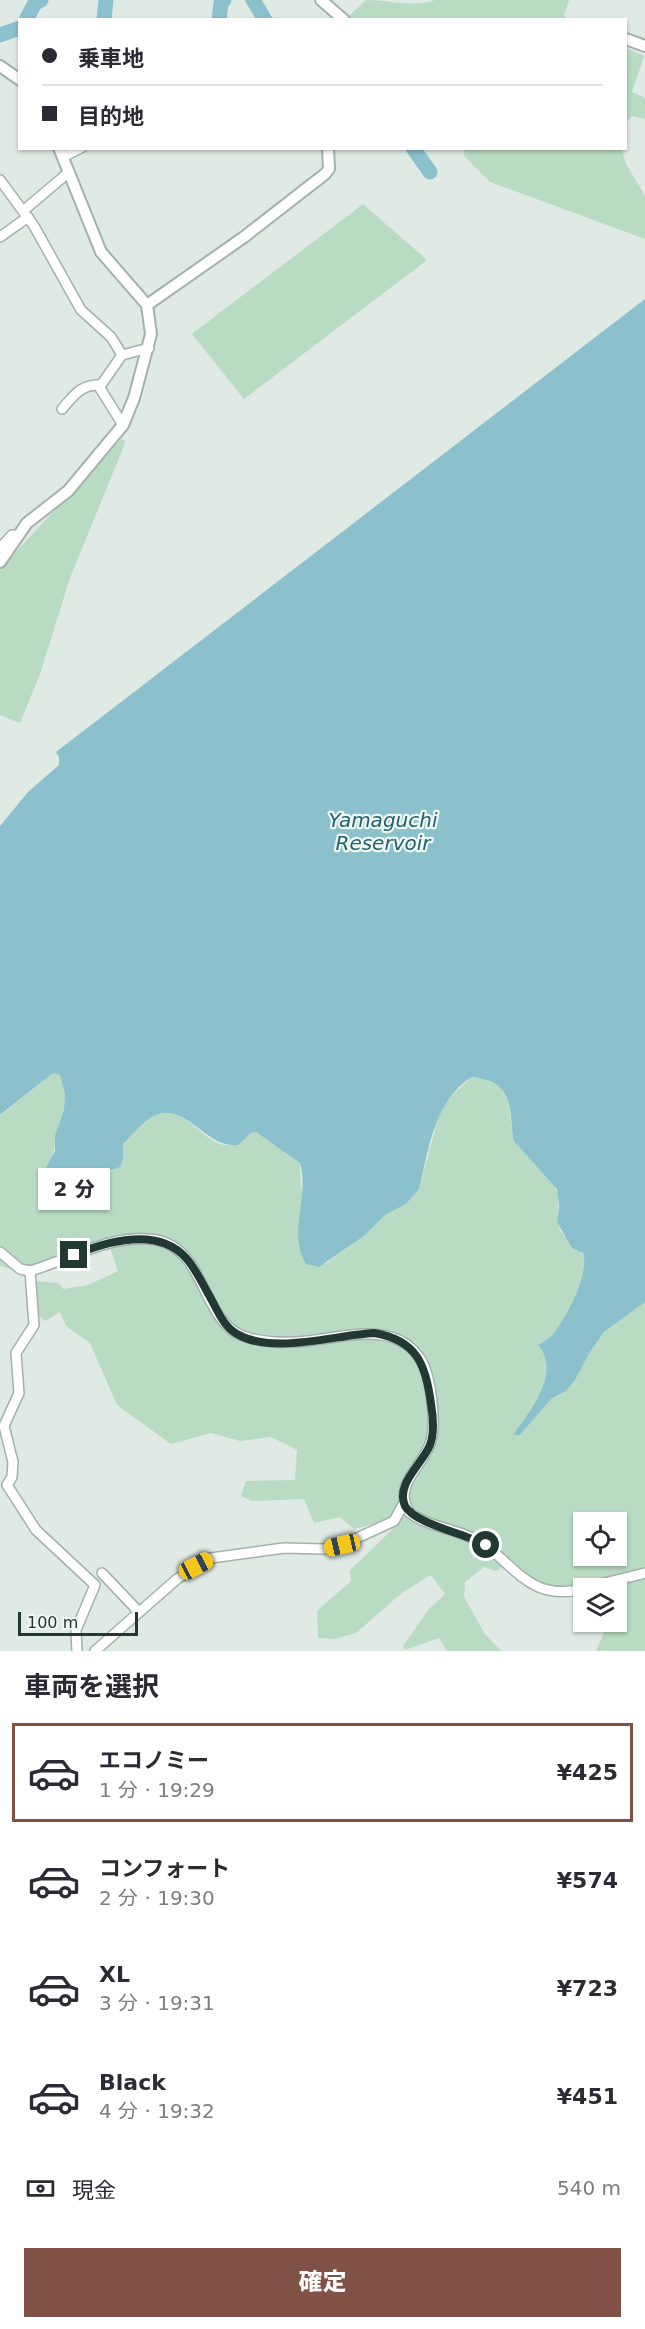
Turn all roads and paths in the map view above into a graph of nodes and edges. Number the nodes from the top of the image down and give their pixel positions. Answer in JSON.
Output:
{"nodes":[{"id":1,"x":324,"y":2,"type":"edge"},
{"id":2,"x":330,"y":18,"type":"edge"},
{"id":3,"x":342,"y":18,"type":"edge"},
{"id":4,"x":627,"y":39,"type":"edge"},
{"id":5,"x":645,"y":46,"type":"edge"},
{"id":6,"x":0,"y":66,"type":"edge"},
{"id":7,"x":18,"y":79,"type":"edge"},
{"id":8,"x":328,"y":150,"type":"edge"},
{"id":9,"x":61,"y":153,"type":"edge"},
{"id":10,"x":69,"y":172,"type":"junction"},
{"id":11,"x":0,"y":180,"type":"edge"},
{"id":12,"x":26,"y":214,"type":"junction"},
{"id":13,"x":0,"y":237,"type":"edge"},
{"id":14,"x":147,"y":305,"type":"junction"},
{"id":15,"x":149,"y":348,"type":"junction"},
{"id":16,"x":122,"y":355,"type":"junction"},
{"id":17,"x":98,"y":385,"type":"junction"},
{"id":18,"x":62,"y":409,"type":"dead end"},
{"id":19,"x":123,"y":425,"type":"junction"},
{"id":20,"x":19,"y":535,"type":"junction"},
{"id":21,"x":0,"y":548,"type":"edge"},
{"id":22,"x":0,"y":562,"type":"edge"},
{"id":23,"x":0,"y":1252,"type":"edge"},
{"id":24,"x":30,"y":1270,"type":"junction"},
{"id":25,"x":3,"y":1489,"type":"edge"},
{"id":26,"x":404,"y":1503,"type":"junction"},
{"id":27,"x":102,"y":1573,"type":"dead end"},
{"id":28,"x":645,"y":1573,"type":"edge"},
{"id":29,"x":625,"y":1578,"type":"edge"},
{"id":30,"x":573,"y":1591,"type":"edge"},
{"id":31,"x":138,"y":1611,"type":"junction"},
{"id":32,"x":77,"y":1651,"type":"edge"},
{"id":33,"x":94,"y":1651,"type":"edge"}],
"edges":[{"from":1,"to":2,"type":"street"},
{"from":1,"to":3,"type":"street"},
{"from":4,"to":5,"type":"street"},
{"from":6,"to":7,"type":"street"},
{"from":8,"to":14,"type":"street"},
{"from":9,"to":10,"type":"street"},
{"from":10,"to":12,"type":"street"},
{"from":10,"to":14,"type":"street"},
{"from":11,"to":12,"type":"street"},
{"from":12,"to":13,"type":"street"},
{"from":12,"to":16,"type":"street"},
{"from":14,"to":15,"type":"street"},
{"from":15,"to":16,"type":"street"},
{"from":15,"to":19,"type":"street"},
{"from":16,"to":17,"type":"street"},
{"from":17,"to":18,"type":"street"},
{"from":17,"to":19,"type":"street"},
{"from":19,"to":20,"type":"street"},
{"from":20,"to":21,"type":"street"},
{"from":20,"to":22,"type":"street"},
{"from":23,"to":24,"type":"street"},
{"from":24,"to":25,"type":"street"},
{"from":24,"to":26,"type":"street"},
{"from":25,"to":32,"type":"street"},
{"from":26,"to":30,"type":"street"},
{"from":26,"to":31,"type":"street"},
{"from":27,"to":31,"type":"street"},
{"from":28,"to":29,"type":"street"},
{"from":31,"to":33,"type":"street"}]}
